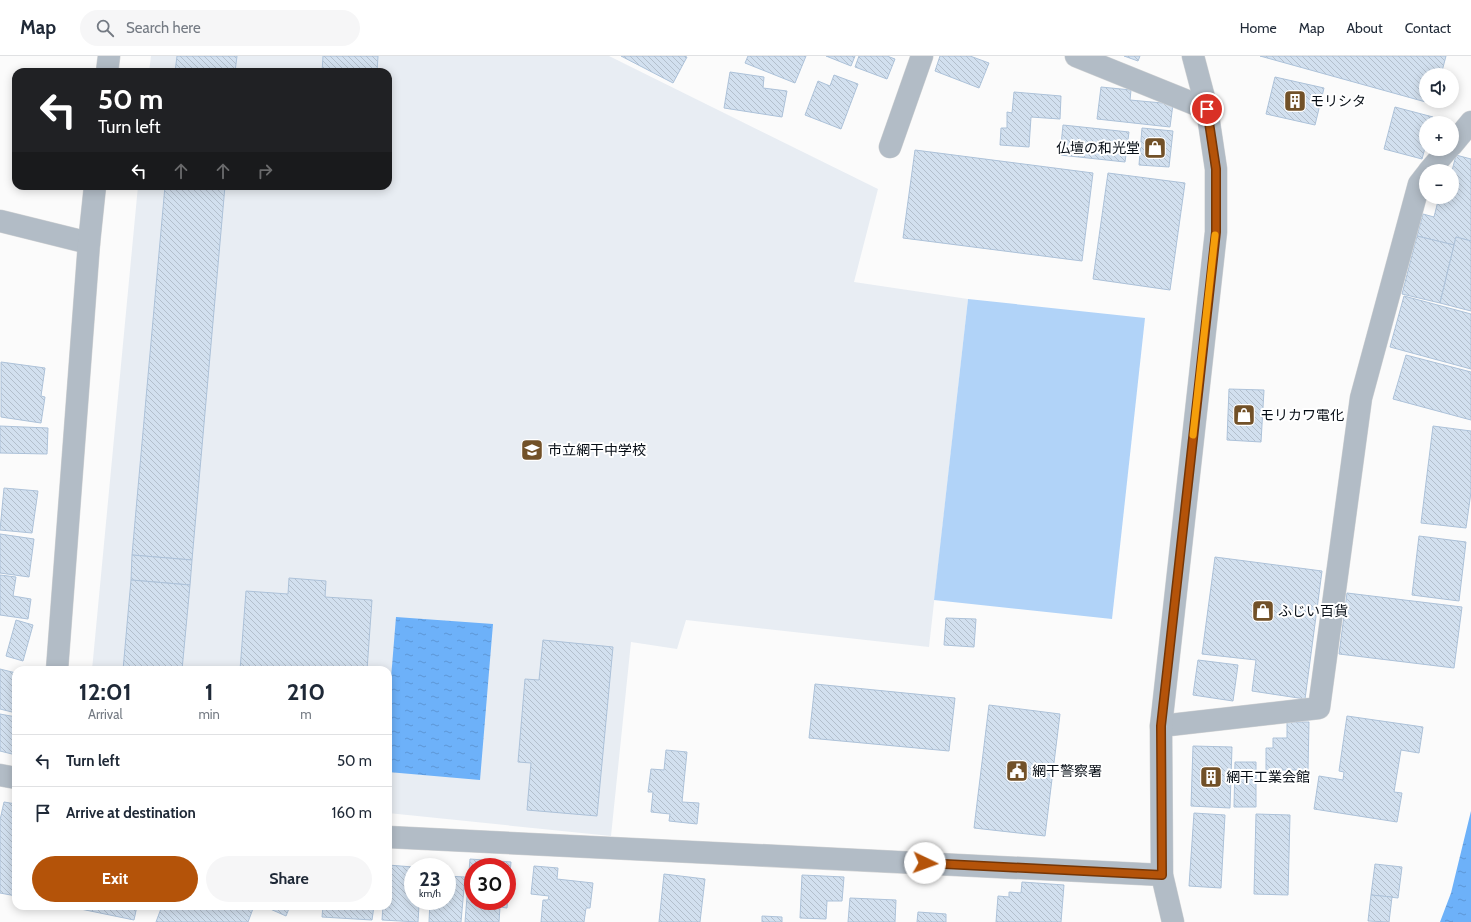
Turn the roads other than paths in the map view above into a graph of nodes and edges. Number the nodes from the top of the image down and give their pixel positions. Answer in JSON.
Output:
{"nodes":[{"id":1,"x":109,"y":56,"type":"edge"},
{"id":2,"x":922,"y":56,"type":"edge"},
{"id":3,"x":1076,"y":56,"type":"edge"},
{"id":4,"x":1210,"y":56,"type":"edge"},
{"id":5,"x":1196,"y":66,"type":"edge"},
{"id":6,"x":108,"y":68,"type":"edge"},
{"id":7,"x":1207,"y":109,"type":"junction"},
{"id":8,"x":1471,"y":122,"type":"edge"},
{"id":9,"x":1459,"y":137,"type":"edge"},
{"id":10,"x":890,"y":147,"type":"dead end"},
{"id":11,"x":1442,"y":156,"type":"edge"},
{"id":12,"x":1435,"y":164,"type":"edge"},
{"id":13,"x":1419,"y":184,"type":"edge"},
{"id":14,"x":95,"y":190,"type":"edge"},
{"id":15,"x":0,"y":221,"type":"edge"},
{"id":16,"x":89,"y":243,"type":"junction"},
{"id":17,"x":57,"y":666,"type":"edge"},
{"id":18,"x":1161,"y":726,"type":"junction"},
{"id":19,"x":0,"y":775,"type":"edge"},
{"id":20,"x":12,"y":777,"type":"edge"},
{"id":21,"x":392,"y":837,"type":"edge"},
{"id":22,"x":1162,"y":875,"type":"junction"},
{"id":23,"x":1173,"y":922,"type":"edge"}],
"edges":[{"from":1,"to":6,"type":"street"},
{"from":2,"to":10,"type":"street"},
{"from":3,"to":7,"type":"street"},
{"from":4,"to":5,"type":"street"},
{"from":5,"to":7,"type":"street"},
{"from":7,"to":18,"type":"street"},
{"from":8,"to":9,"type":"street"},
{"from":11,"to":12,"type":"street"},
{"from":13,"to":18,"type":"street"},
{"from":14,"to":16,"type":"street"},
{"from":15,"to":16,"type":"street"},
{"from":16,"to":17,"type":"street"},
{"from":18,"to":22,"type":"street"},
{"from":19,"to":20,"type":"street"},
{"from":21,"to":22,"type":"street"},
{"from":22,"to":23,"type":"street"}]}
